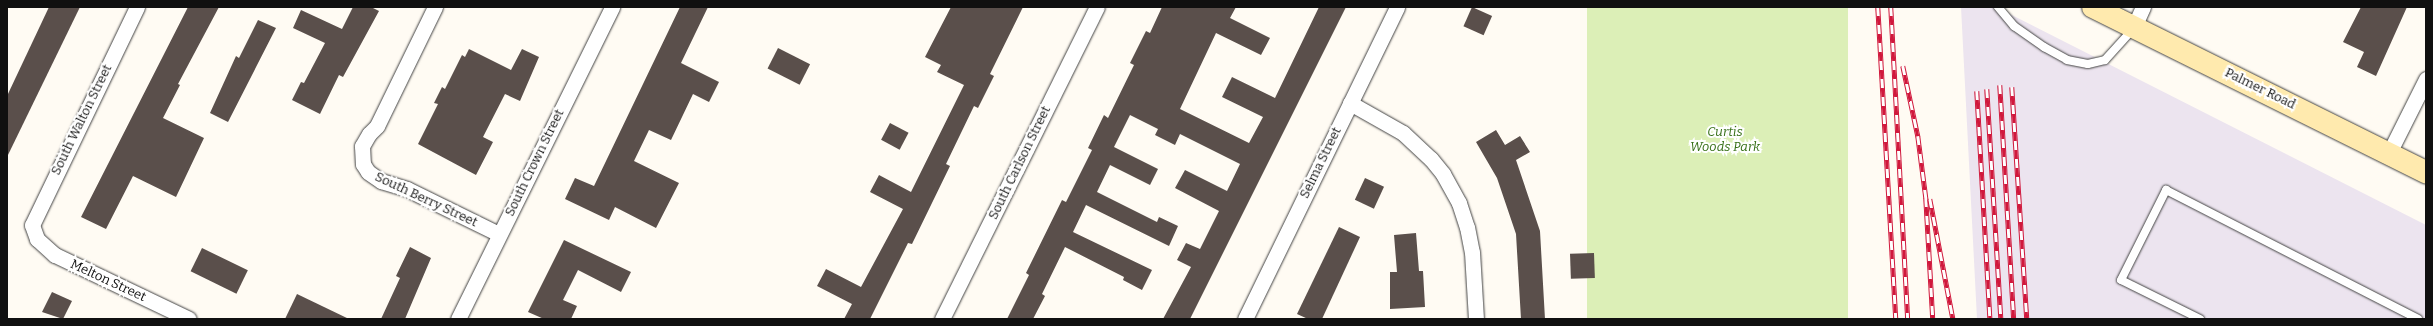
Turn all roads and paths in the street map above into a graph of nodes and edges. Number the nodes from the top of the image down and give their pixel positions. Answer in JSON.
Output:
{"nodes":[{"id":1,"x":137,"y":7,"type":"edge"},
{"id":2,"x":435,"y":7,"type":"edge"},
{"id":3,"x":612,"y":7,"type":"edge"},
{"id":4,"x":1097,"y":7,"type":"edge"},
{"id":5,"x":1397,"y":7,"type":"edge"},
{"id":6,"x":1998,"y":7,"type":"edge"},
{"id":7,"x":2094,"y":7,"type":"edge"},
{"id":8,"x":2143,"y":7,"type":"edge"},
{"id":9,"x":2134,"y":27,"type":"junction"},
{"id":10,"x":2426,"y":78,"type":"edge"},
{"id":11,"x":1350,"y":103,"type":"junction"},
{"id":12,"x":2389,"y":153,"type":"junction"},
{"id":13,"x":2426,"y":172,"type":"edge"},
{"id":14,"x":34,"y":234,"type":"joint"},
{"id":15,"x":500,"y":234,"type":"junction"},
{"id":16,"x":189,"y":319,"type":"edge"},
{"id":17,"x":458,"y":319,"type":"edge"},
{"id":18,"x":942,"y":319,"type":"edge"},
{"id":19,"x":1245,"y":319,"type":"edge"},
{"id":20,"x":1476,"y":319,"type":"edge"},
{"id":21,"x":2200,"y":319,"type":"edge"},
{"id":22,"x":2418,"y":319,"type":"edge"}],
"edges":[{"from":1,"to":14,"type":"street","name":"South Walton Street"},
{"from":2,"to":15,"type":"street","name":"South Berry Street"},
{"from":3,"to":15,"type":"street","name":"South Crown Street"},
{"from":4,"to":18,"type":"street","name":"South Carlson Street"},
{"from":5,"to":11,"type":"street","name":"Selma Street"},
{"from":6,"to":9,"type":"lane"},
{"from":7,"to":9,"type":"street","name":"Palmer Road"},
{"from":8,"to":9,"type":"street"},
{"from":9,"to":12,"type":"street","name":"Palmer Road"},
{"from":10,"to":12,"type":"street"},
{"from":11,"to":19,"type":"street","name":"Selma Street"},
{"from":11,"to":20,"type":"street"},
{"from":12,"to":13,"type":"street","name":"Palmer Road"},
{"from":14,"to":16,"type":"street","name":"Melton Street"},
{"from":15,"to":17,"type":"street","name":"South Crown Street"},
{"from":21,"to":22,"type":"lane"}]}
